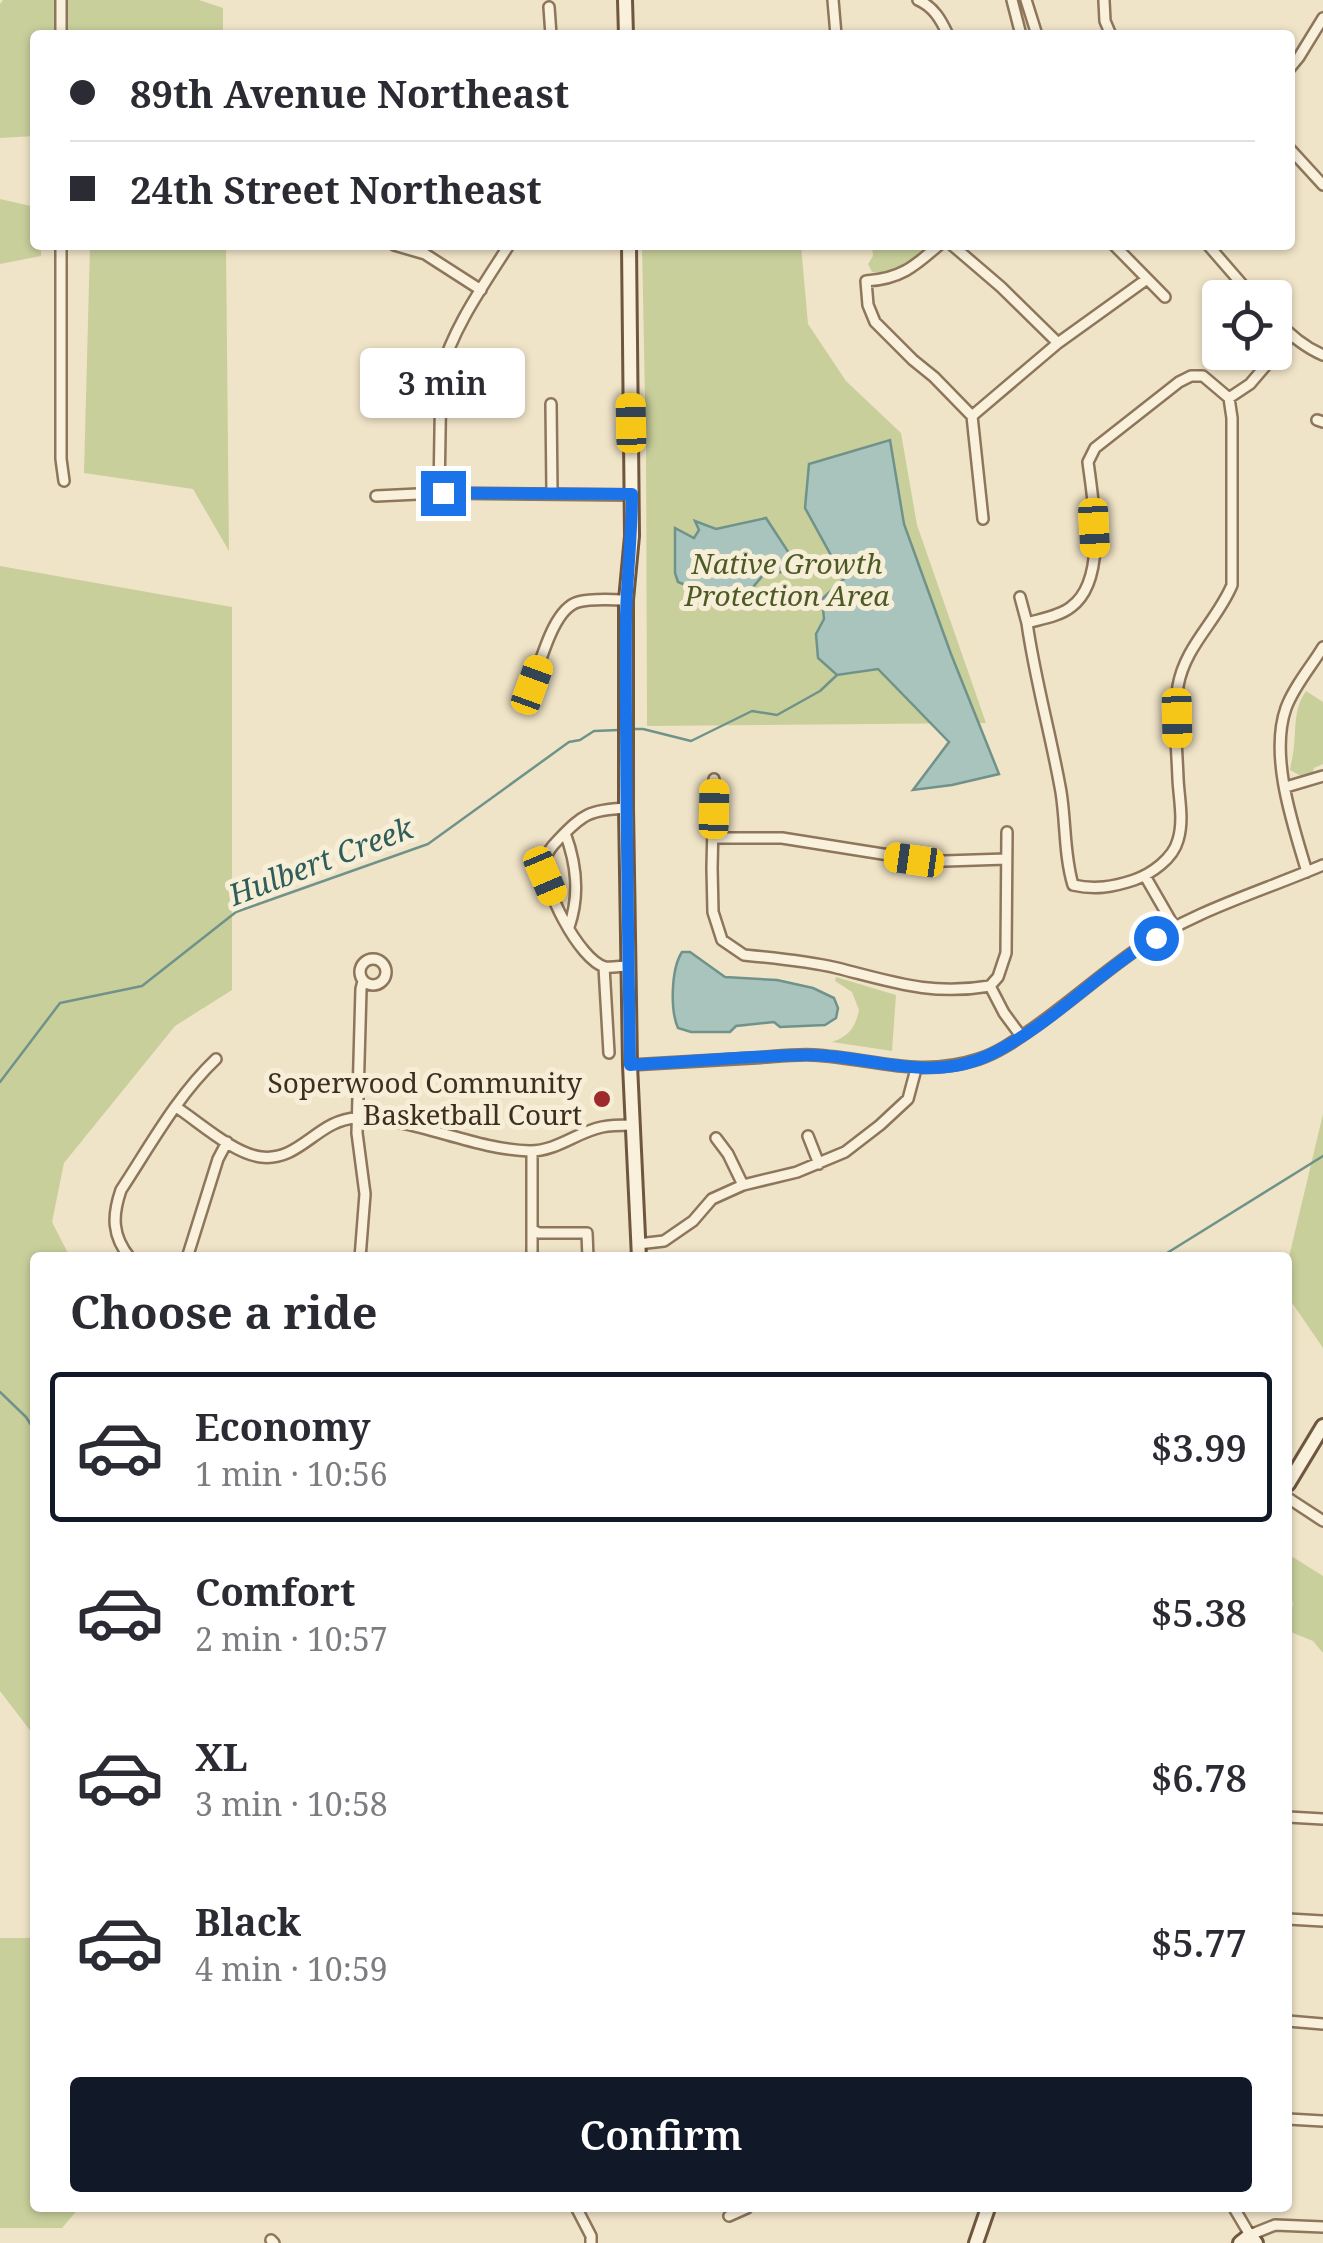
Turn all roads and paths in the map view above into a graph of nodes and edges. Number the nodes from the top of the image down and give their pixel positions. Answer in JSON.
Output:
{"nodes":[{"id":1,"x":61,"y":0,"type":"edge"},
{"id":2,"x":625,"y":0,"type":"edge"},
{"id":3,"x":833,"y":0,"type":"edge"},
{"id":4,"x":1012,"y":0,"type":"edge"},
{"id":5,"x":1026,"y":0,"type":"edge"},
{"id":6,"x":922,"y":2,"type":"edge"},
{"id":7,"x":1104,"y":2,"type":"edge"},
{"id":8,"x":549,"y":7,"type":"dead end"},
{"id":9,"x":1323,"y":18,"type":"edge"},
{"id":10,"x":61,"y":30,"type":"edge"},
{"id":11,"x":551,"y":30,"type":"edge"},
{"id":12,"x":626,"y":30,"type":"edge"},
{"id":13,"x":836,"y":30,"type":"edge"},
{"id":14,"x":945,"y":30,"type":"edge"},
{"id":15,"x":1020,"y":30,"type":"edge"},
{"id":16,"x":1035,"y":30,"type":"edge"},
{"id":17,"x":1108,"y":30,"type":"edge"},
{"id":18,"x":1295,"y":62,"type":"edge"},
{"id":19,"x":1295,"y":154,"type":"edge"},
{"id":20,"x":1323,"y":185,"type":"edge"},
{"id":21,"x":61,"y":250,"type":"edge"},
{"id":22,"x":411,"y":250,"type":"edge"},
{"id":23,"x":506,"y":250,"type":"edge"},
{"id":24,"x":629,"y":250,"type":"edge"},
{"id":25,"x":933,"y":250,"type":"edge"},
{"id":26,"x":958,"y":250,"type":"edge"},
{"id":27,"x":1119,"y":250,"type":"edge"},
{"id":28,"x":1212,"y":250,"type":"edge"},
{"id":29,"x":1147,"y":279,"type":"junction"},
{"id":30,"x":1238,"y":280,"type":"edge"},
{"id":31,"x":481,"y":290,"type":"junction"},
{"id":32,"x":1165,"y":297,"type":"dead end"},
{"id":33,"x":1292,"y":337,"type":"edge"},
{"id":34,"x":1058,"y":344,"type":"junction"},
{"id":35,"x":1323,"y":356,"type":"edge"},
{"id":36,"x":1262,"y":370,"type":"edge"},
{"id":37,"x":1229,"y":398,"type":"junction"},
{"id":38,"x":551,"y":404,"type":"dead end"},
{"id":39,"x":972,"y":416,"type":"junction"},
{"id":40,"x":64,"y":481,"type":"dead end"},
{"id":41,"x":552,"y":492,"type":"junction"},
{"id":42,"x":440,"y":493,"type":"junction"},
{"id":43,"x":632,"y":494,"type":"junction"},
{"id":44,"x":376,"y":496,"type":"dead end"},
{"id":45,"x":983,"y":520,"type":"dead end"},
{"id":46,"x":1020,"y":597,"type":"dead end"},
{"id":47,"x":626,"y":600,"type":"junction"},
{"id":48,"x":1026,"y":623,"type":"junction"},
{"id":49,"x":1323,"y":647,"type":"edge"},
{"id":50,"x":532,"y":685,"type":"dead end"},
{"id":51,"x":1323,"y":776,"type":"edge"},
{"id":52,"x":714,"y":780,"type":"dead end"},
{"id":53,"x":1286,"y":787,"type":"junction"},
{"id":54,"x":626,"y":808,"type":"junction"},
{"id":55,"x":1007,"y":832,"type":"dead end"},
{"id":56,"x":565,"y":833,"type":"junction"},
{"id":57,"x":714,"y":838,"type":"junction"},
{"id":58,"x":1006,"y":860,"type":"junction"},
{"id":59,"x":1323,"y":865,"type":"edge"},
{"id":60,"x":1307,"y":872,"type":"junction"},
{"id":61,"x":1145,"y":876,"type":"junction"},
{"id":62,"x":568,"y":927,"type":"junction"},
{"id":63,"x":1175,"y":928,"type":"junction"},
{"id":64,"x":628,"y":966,"type":"junction"},
{"id":65,"x":604,"y":967,"type":"junction"},
{"id":66,"x":363,"y":981,"type":"dead end"},
{"id":67,"x":990,"y":986,"type":"junction"},
{"id":68,"x":1021,"y":1036,"type":"junction"},
{"id":69,"x":609,"y":1053,"type":"dead end"},
{"id":70,"x":216,"y":1059,"type":"dead end"},
{"id":71,"x":630,"y":1065,"type":"junction"},
{"id":72,"x":916,"y":1069,"type":"junction"},
{"id":73,"x":176,"y":1107,"type":"junction"},
{"id":74,"x":357,"y":1118,"type":"junction"},
{"id":75,"x":632,"y":1125,"type":"junction"},
{"id":76,"x":808,"y":1136,"type":"dead end"},
{"id":77,"x":716,"y":1138,"type":"dead end"},
{"id":78,"x":227,"y":1142,"type":"junction"},
{"id":79,"x":532,"y":1151,"type":"junction"},
{"id":80,"x":819,"y":1164,"type":"junction"},
{"id":81,"x":742,"y":1184,"type":"junction"},
{"id":82,"x":532,"y":1230,"type":"junction"},
{"id":83,"x":638,"y":1251,"type":"edge"},
{"id":84,"x":126,"y":1252,"type":"edge"},
{"id":85,"x":188,"y":1252,"type":"edge"},
{"id":86,"x":361,"y":1252,"type":"edge"},
{"id":87,"x":532,"y":1252,"type":"edge"},
{"id":88,"x":588,"y":1252,"type":"edge"},
{"id":89,"x":1323,"y":1426,"type":"edge"},
{"id":90,"x":1292,"y":1477,"type":"edge"},
{"id":91,"x":1292,"y":1501,"type":"edge"},
{"id":92,"x":1323,"y":1522,"type":"edge"},
{"id":93,"x":1292,"y":1817,"type":"edge"},
{"id":94,"x":1323,"y":1819,"type":"edge"},
{"id":95,"x":1292,"y":1919,"type":"edge"},
{"id":96,"x":1323,"y":1921,"type":"edge"},
{"id":97,"x":1292,"y":2021,"type":"edge"},
{"id":98,"x":1323,"y":2024,"type":"edge"},
{"id":99,"x":1292,"y":2120,"type":"edge"},
{"id":100,"x":1323,"y":2122,"type":"edge"},
{"id":101,"x":579,"y":2212,"type":"edge"},
{"id":102,"x":738,"y":2212,"type":"edge"},
{"id":103,"x":987,"y":2212,"type":"edge"},
{"id":104,"x":1236,"y":2212,"type":"edge"},
{"id":105,"x":729,"y":2216,"type":"dead end"},
{"id":106,"x":1323,"y":2227,"type":"edge"},
{"id":107,"x":1249,"y":2240,"type":"edge"},
{"id":108,"x":591,"y":2243,"type":"edge"},
{"id":109,"x":976,"y":2243,"type":"edge"}],
"edges":[{"from":1,"to":10,"type":"street"},
{"from":2,"to":12,"type":"street"},
{"from":3,"to":13,"type":"street"},
{"from":4,"to":15,"type":"street"},
{"from":5,"to":16,"type":"street"},
{"from":6,"to":14,"type":"street"},
{"from":7,"to":17,"type":"street"},
{"from":8,"to":11,"type":"street"},
{"from":9,"to":18,"type":"street"},
{"from":19,"to":20,"type":"street"},
{"from":21,"to":40,"type":"street"},
{"from":22,"to":31,"type":"street"},
{"from":23,"to":31,"type":"street"},
{"from":24,"to":43,"type":"street"},
{"from":25,"to":39,"type":"street"},
{"from":26,"to":34,"type":"street"},
{"from":27,"to":29,"type":"street"},
{"from":28,"to":30,"type":"street"},
{"from":29,"to":32,"type":"street"},
{"from":29,"to":34,"type":"street"},
{"from":31,"to":42,"type":"street"},
{"from":33,"to":35,"type":"street"},
{"from":34,"to":39,"type":"street"},
{"from":36,"to":37,"type":"street"},
{"from":37,"to":48,"type":"street"},
{"from":37,"to":61,"type":"street"},
{"from":38,"to":41,"type":"street"},
{"from":39,"to":45,"type":"street"},
{"from":41,"to":42,"type":"street"},
{"from":41,"to":43,"type":"street"},
{"from":42,"to":44,"type":"street"},
{"from":43,"to":47,"type":"street"},
{"from":46,"to":48,"type":"street"},
{"from":47,"to":50,"type":"street"},
{"from":47,"to":54,"type":"street"},
{"from":48,"to":61,"type":"street"},
{"from":49,"to":53,"type":"street"},
{"from":51,"to":53,"type":"street"},
{"from":52,"to":57,"type":"street"},
{"from":53,"to":60,"type":"street"},
{"from":54,"to":56,"type":"street"},
{"from":54,"to":64,"type":"street"},
{"from":55,"to":58,"type":"street"},
{"from":56,"to":62,"type":"street"},
{"from":56,"to":62,"type":"street"},
{"from":57,"to":58,"type":"street"},
{"from":57,"to":67,"type":"street"},
{"from":58,"to":67,"type":"street"},
{"from":59,"to":60,"type":"street"},
{"from":60,"to":63,"type":"street"},
{"from":61,"to":63,"type":"street"},
{"from":62,"to":65,"type":"street"},
{"from":63,"to":68,"type":"street"},
{"from":64,"to":65,"type":"street"},
{"from":64,"to":71,"type":"street"},
{"from":65,"to":69,"type":"street"},
{"from":66,"to":74,"type":"street"},
{"from":67,"to":68,"type":"street"},
{"from":68,"to":72,"type":"street"},
{"from":70,"to":73,"type":"street"},
{"from":71,"to":72,"type":"street"},
{"from":71,"to":75,"type":"street"},
{"from":72,"to":80,"type":"street"},
{"from":73,"to":78,"type":"street"},
{"from":73,"to":84,"type":"street"},
{"from":74,"to":78,"type":"street"},
{"from":74,"to":79,"type":"street"},
{"from":74,"to":86,"type":"street"},
{"from":75,"to":79,"type":"street"},
{"from":75,"to":83,"type":"street"},
{"from":76,"to":80,"type":"street"},
{"from":77,"to":81,"type":"street"},
{"from":78,"to":85,"type":"street"},
{"from":79,"to":82,"type":"street"},
{"from":80,"to":81,"type":"street"},
{"from":81,"to":83,"type":"street"},
{"from":82,"to":87,"type":"street"},
{"from":82,"to":88,"type":"street"},
{"from":89,"to":90,"type":"street"},
{"from":91,"to":92,"type":"street"},
{"from":93,"to":94,"type":"street"},
{"from":95,"to":96,"type":"street"},
{"from":97,"to":98,"type":"street"},
{"from":99,"to":100,"type":"street"},
{"from":101,"to":108,"type":"street"},
{"from":102,"to":105,"type":"street"},
{"from":103,"to":109,"type":"street"},
{"from":104,"to":107,"type":"street"},
{"from":106,"to":107,"type":"street"}]}
